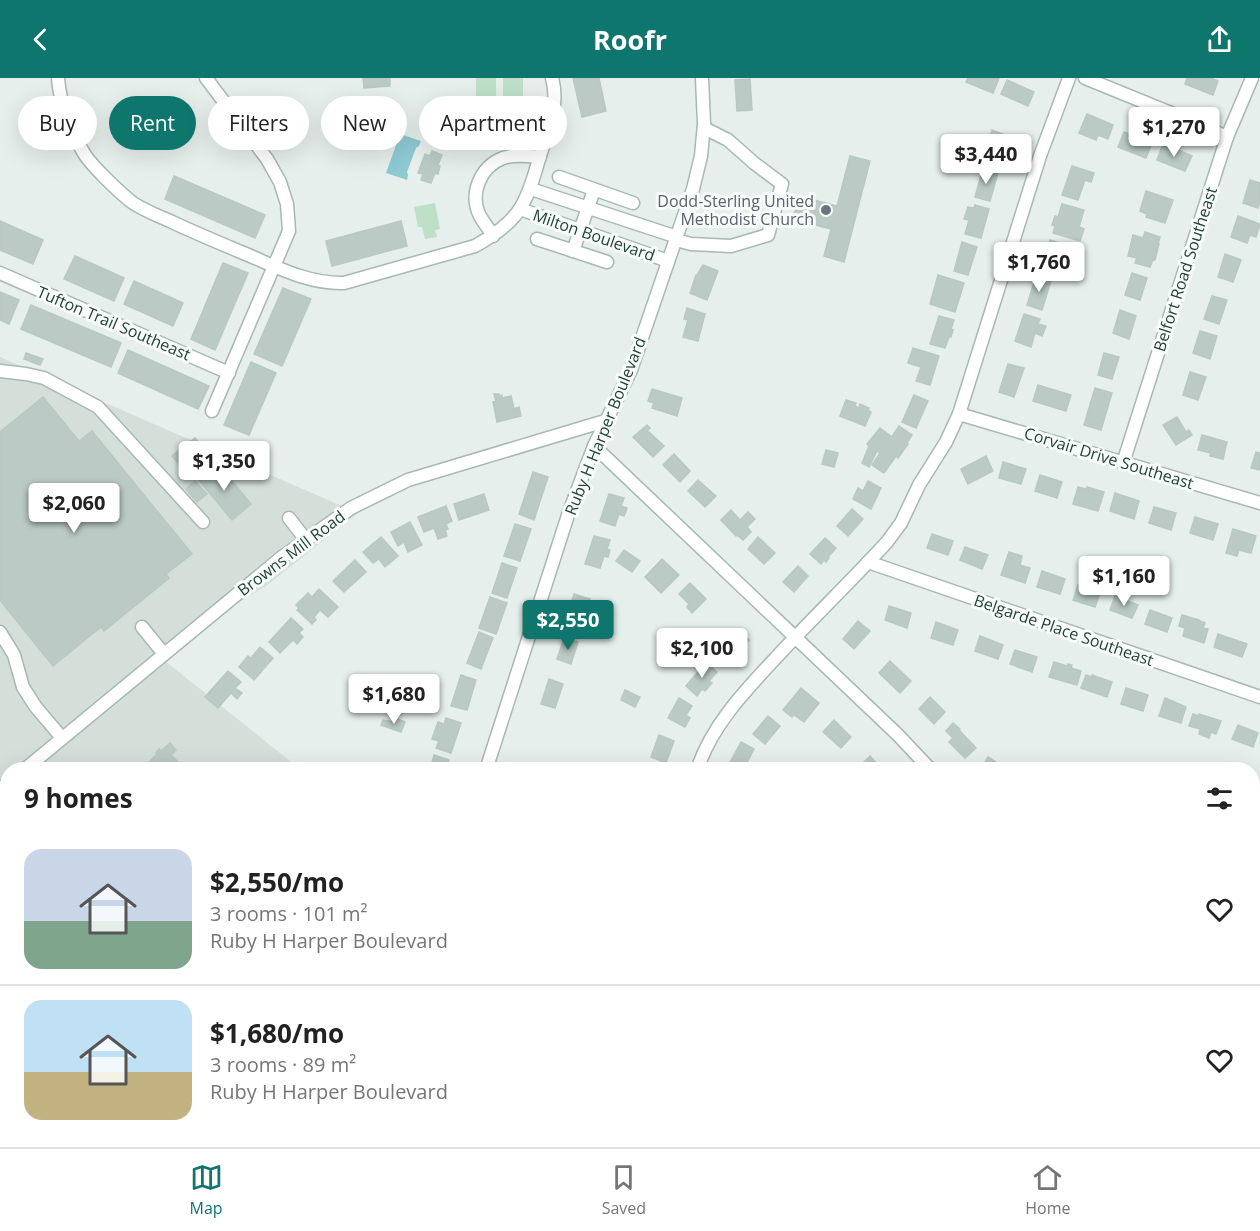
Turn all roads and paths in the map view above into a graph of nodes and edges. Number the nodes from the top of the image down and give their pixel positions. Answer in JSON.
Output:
{"nodes":[{"id":1,"x":58,"y":78,"type":"edge"},
{"id":2,"x":206,"y":78,"type":"edge"},
{"id":3,"x":552,"y":78,"type":"edge"},
{"id":4,"x":702,"y":78,"type":"edge"},
{"id":5,"x":1069,"y":78,"type":"edge"},
{"id":6,"x":1085,"y":78,"type":"edge"},
{"id":7,"x":1252,"y":78,"type":"edge"},
{"id":8,"x":704,"y":128,"type":"junction"},
{"id":9,"x":1227,"y":137,"type":"junction"},
{"id":10,"x":540,"y":157,"type":"junction"},
{"id":11,"x":559,"y":177,"type":"dead end"},
{"id":12,"x":531,"y":189,"type":"junction"},
{"id":13,"x":594,"y":190,"type":"junction"},
{"id":14,"x":633,"y":203,"type":"dead end"},
{"id":15,"x":588,"y":208,"type":"junction"},
{"id":16,"x":520,"y":209,"type":"junction"},
{"id":17,"x":580,"y":230,"type":"junction"},
{"id":18,"x":493,"y":236,"type":"junction"},
{"id":19,"x":676,"y":238,"type":"junction"},
{"id":20,"x":537,"y":239,"type":"dead end"},
{"id":21,"x":573,"y":251,"type":"junction"},
{"id":22,"x":669,"y":261,"type":"junction"},
{"id":23,"x":607,"y":262,"type":"dead end"},
{"id":24,"x":275,"y":266,"type":"junction"},
{"id":25,"x":0,"y":273,"type":"edge"},
{"id":26,"x":0,"y":371,"type":"edge"},
{"id":27,"x":229,"y":373,"type":"junction"},
{"id":28,"x":212,"y":411,"type":"dead end"},
{"id":29,"x":959,"y":414,"type":"junction"},
{"id":30,"x":605,"y":421,"type":"junction"},
{"id":31,"x":594,"y":446,"type":"junction"},
{"id":32,"x":1124,"y":463,"type":"junction"},
{"id":33,"x":1260,"y":503,"type":"edge"},
{"id":34,"x":288,"y":518,"type":"dead end"},
{"id":35,"x":203,"y":522,"type":"dead end"},
{"id":36,"x":306,"y":540,"type":"junction"},
{"id":37,"x":868,"y":562,"type":"junction"},
{"id":38,"x":142,"y":627,"type":"dead end"},
{"id":39,"x":0,"y":632,"type":"edge"},
{"id":40,"x":795,"y":638,"type":"junction"},
{"id":41,"x":164,"y":654,"type":"junction"},
{"id":42,"x":1260,"y":698,"type":"edge"},
{"id":43,"x":62,"y":738,"type":"junction"},
{"id":44,"x":34,"y":762,"type":"edge"},
{"id":45,"x":489,"y":762,"type":"edge"},
{"id":46,"x":700,"y":762,"type":"edge"},
{"id":47,"x":923,"y":762,"type":"edge"}],
"edges":[{"from":1,"to":24,"type":"street"},
{"from":2,"to":24,"type":"street"},
{"from":3,"to":10,"type":"street"},
{"from":4,"to":8,"type":"street","name":"Ruby H Harper Boulevard"},
{"from":5,"to":29,"type":"street"},
{"from":6,"to":9,"type":"street"},
{"from":7,"to":9,"type":"street","name":"Belfort Road Southeast"},
{"from":8,"to":19,"type":"street","name":"Ruby H Harper Boulevard"},
{"from":8,"to":19,"type":"street","name":"Milton Boulevard"},
{"from":9,"to":32,"type":"street","name":"Belfort Road Southeast"},
{"from":10,"to":12,"type":"street"},
{"from":10,"to":18,"type":"street"},
{"from":11,"to":13,"type":"street"},
{"from":12,"to":15,"type":"street","name":"Milton Boulevard"},
{"from":12,"to":16,"type":"street"},
{"from":13,"to":14,"type":"street"},
{"from":13,"to":15,"type":"street"},
{"from":15,"to":17,"type":"street"},
{"from":15,"to":19,"type":"street","name":"Milton Boulevard"},
{"from":16,"to":17,"type":"street","name":"Milton Boulevard"},
{"from":16,"to":18,"type":"street"},
{"from":17,"to":21,"type":"street"},
{"from":17,"to":22,"type":"street","name":"Milton Boulevard"},
{"from":18,"to":24,"type":"street"},
{"from":19,"to":22,"type":"street","name":"Ruby H Harper Boulevard"},
{"from":20,"to":21,"type":"street"},
{"from":21,"to":23,"type":"street"},
{"from":22,"to":30,"type":"street","name":"Ruby H Harper Boulevard"},
{"from":24,"to":27,"type":"street"},
{"from":25,"to":27,"type":"street","name":"Tufton Trail Southeast"},
{"from":26,"to":35,"type":"street"},
{"from":27,"to":28,"type":"street"},
{"from":29,"to":32,"type":"street","name":"Corvair Drive Southeast"},
{"from":29,"to":37,"type":"street"},
{"from":30,"to":31,"type":"street","name":"Ruby H Harper Boulevard"},
{"from":30,"to":36,"type":"street","name":"Browns Mill Road"},
{"from":31,"to":40,"type":"street"},
{"from":31,"to":45,"type":"street","name":"Ruby H Harper Boulevard"},
{"from":32,"to":33,"type":"street","name":"Corvair Drive Southeast"},
{"from":34,"to":36,"type":"street"},
{"from":36,"to":41,"type":"street","name":"Browns Mill Road"},
{"from":37,"to":40,"type":"street"},
{"from":37,"to":42,"type":"street","name":"Belgarde Place Southeast"},
{"from":38,"to":41,"type":"street"},
{"from":39,"to":43,"type":"street"},
{"from":40,"to":46,"type":"street"},
{"from":40,"to":47,"type":"street"},
{"from":41,"to":43,"type":"street","name":"Browns Mill Road"},
{"from":43,"to":44,"type":"street","name":"Browns Mill Road"}]}
